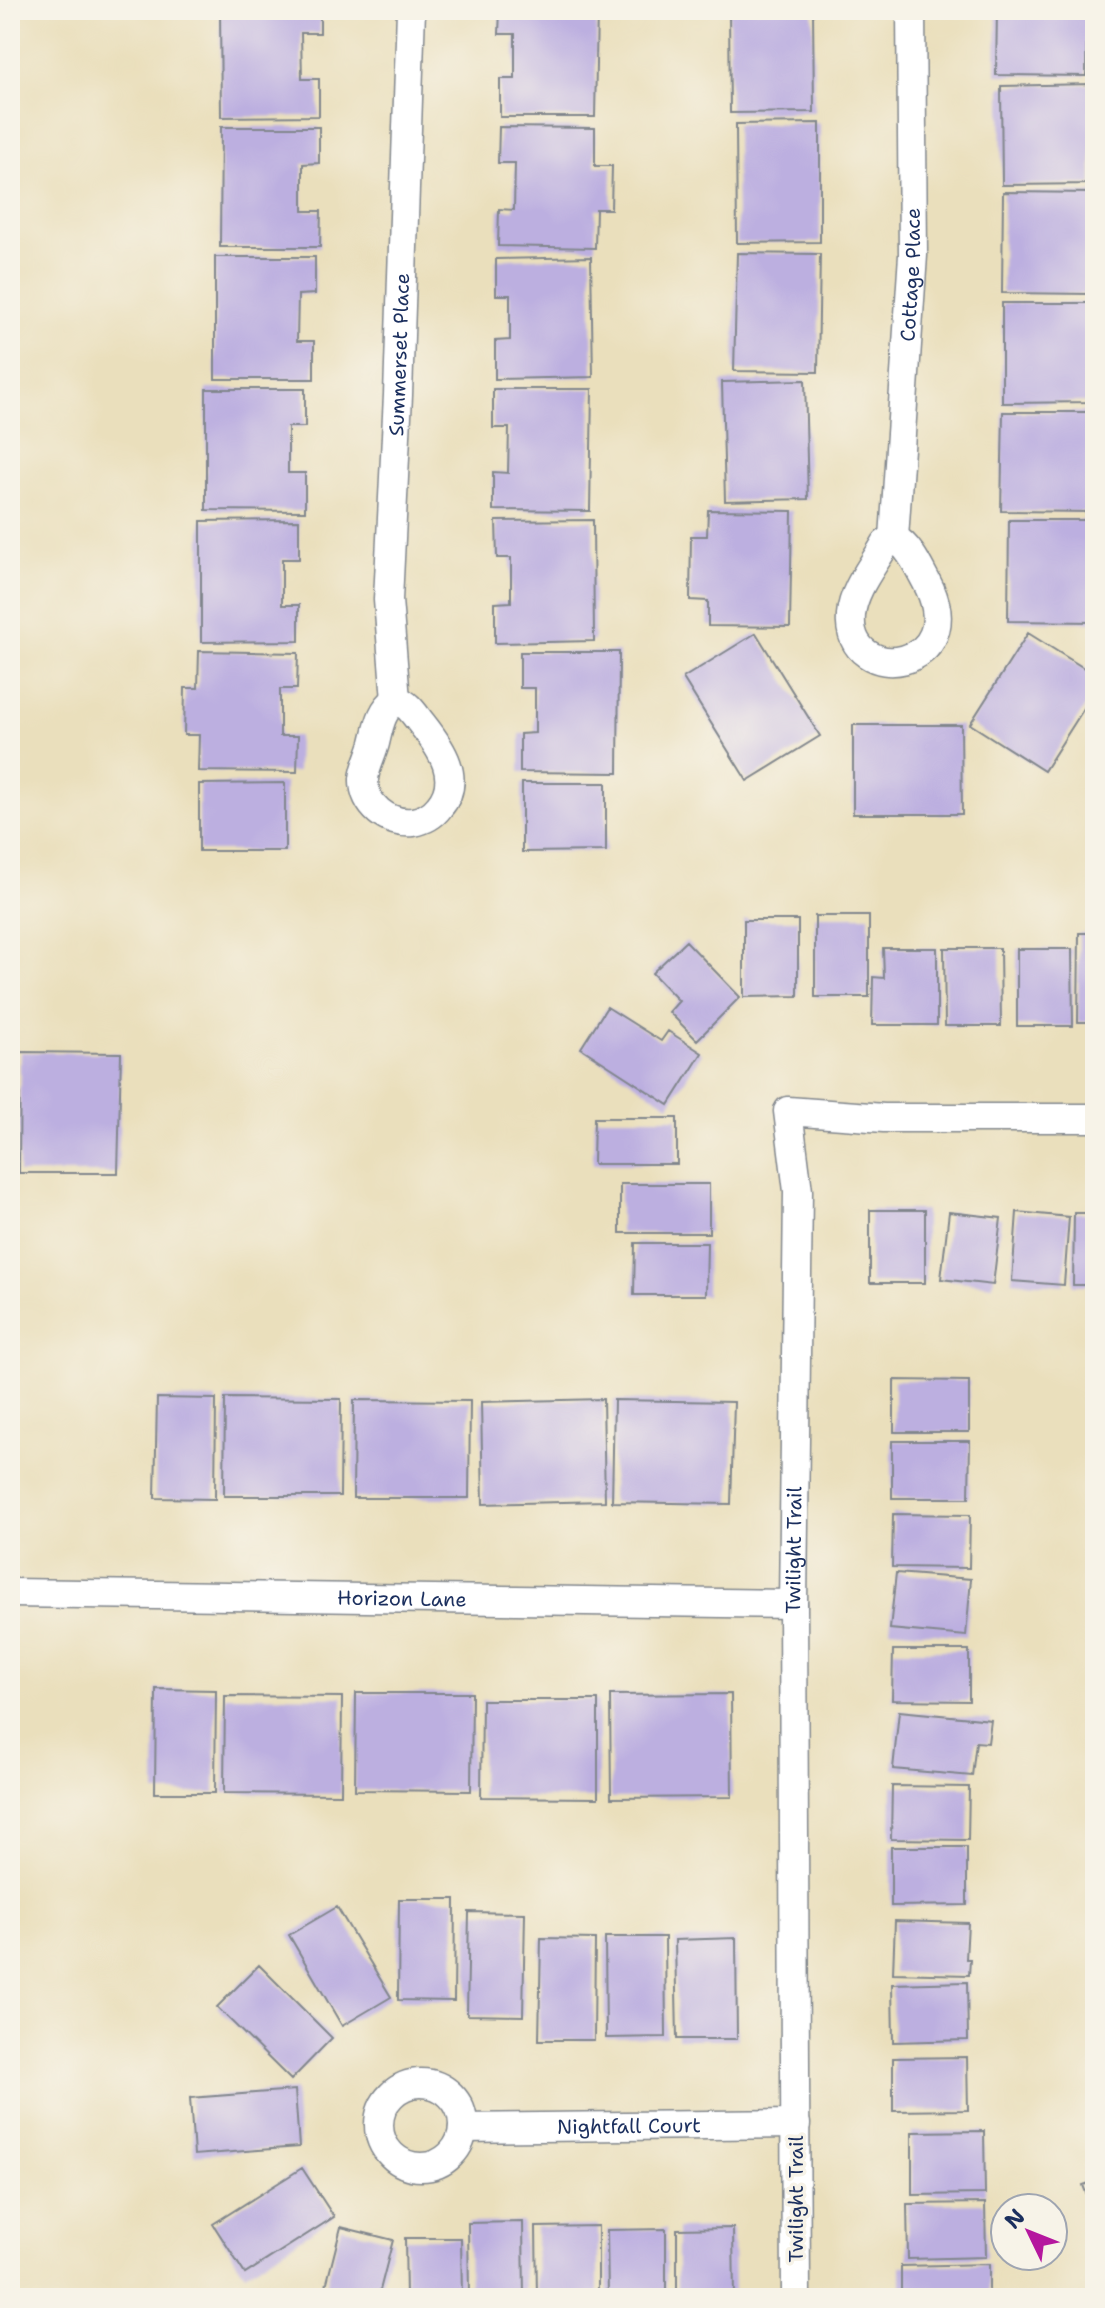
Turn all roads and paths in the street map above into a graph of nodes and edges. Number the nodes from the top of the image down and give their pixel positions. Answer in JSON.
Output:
{"nodes":[{"id":1,"x":411,"y":10,"type":"edge"},
{"id":2,"x":911,"y":10,"type":"edge"},
{"id":3,"x":894,"y":538,"type":"dead end"},
{"id":4,"x":396,"y":700,"type":"dead end"},
{"id":5,"x":1095,"y":1118,"type":"edge"},
{"id":6,"x":10,"y":1593,"type":"edge"},
{"id":7,"x":793,"y":1604,"type":"junction"},
{"id":8,"x":796,"y":2124,"type":"junction"},
{"id":9,"x":463,"y":2128,"type":"dead end"},
{"id":10,"x":796,"y":2298,"type":"edge"}],
"edges":[{"from":1,"to":4,"type":"street","name":"Summerset Place"},
{"from":2,"to":3,"type":"street","name":"Cottage Place"},
{"from":5,"to":7,"type":"street","name":"Twilight Trail"},
{"from":6,"to":7,"type":"street","name":"Horizon Lane"},
{"from":7,"to":8,"type":"street","name":"Twilight Trail"},
{"from":8,"to":9,"type":"street","name":"Nightfall Court"},
{"from":8,"to":10,"type":"street","name":"Twilight Trail"}]}
